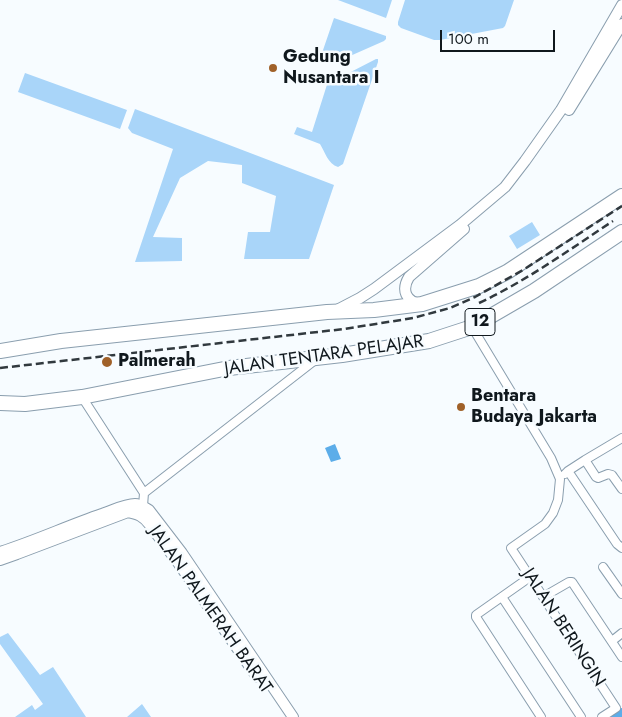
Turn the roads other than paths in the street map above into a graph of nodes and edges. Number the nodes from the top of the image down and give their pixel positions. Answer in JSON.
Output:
{"nodes":[{"id":1,"x":622,"y":5,"type":"edge"},
{"id":2,"x":622,"y":24,"type":"edge"},
{"id":3,"x":622,"y":196,"type":"edge"},
{"id":4,"x":622,"y":232,"type":"edge"},
{"id":5,"x":422,"y":304,"type":"junction"},
{"id":6,"x":334,"y":312,"type":"junction"},
{"id":7,"x":472,"y":327,"type":"junction"},
{"id":8,"x":61,"y":340,"type":"junction"},
{"id":9,"x":0,"y":342,"type":"edge"},
{"id":10,"x":0,"y":351,"type":"edge"},
{"id":11,"x":316,"y":358,"type":"junction"},
{"id":12,"x":82,"y":397,"type":"junction"},
{"id":13,"x":0,"y":402,"type":"edge"},
{"id":14,"x":622,"y":438,"type":"edge"},
{"id":15,"x":585,"y":460,"type":"junction"},
{"id":16,"x":568,"y":471,"type":"junction"},
{"id":17,"x":560,"y":479,"type":"junction"},
{"id":18,"x":622,"y":488,"type":"edge"},
{"id":19,"x":144,"y":493,"type":"junction"},
{"id":20,"x":143,"y":506,"type":"junction"},
{"id":21,"x":85,"y":524,"type":"junction"},
{"id":22,"x":622,"y":548,"type":"edge"},
{"id":23,"x":0,"y":552,"type":"edge"},
{"id":24,"x":0,"y":560,"type":"edge"},
{"id":25,"x":603,"y":567,"type":"dead end"},
{"id":26,"x":530,"y":577,"type":"junction"},
{"id":27,"x":622,"y":594,"type":"edge"},
{"id":28,"x":502,"y":597,"type":"junction"},
{"id":29,"x":543,"y":597,"type":"junction"},
{"id":30,"x":622,"y":633,"type":"edge"},
{"id":31,"x":612,"y":640,"type":"junction"},
{"id":32,"x":622,"y":657,"type":"edge"},
{"id":33,"x":619,"y":708,"type":"edge"},
{"id":34,"x":285,"y":717,"type":"edge"},
{"id":35,"x":293,"y":717,"type":"edge"},
{"id":36,"x":541,"y":717,"type":"edge"},
{"id":37,"x":581,"y":717,"type":"edge"},
{"id":38,"x":602,"y":717,"type":"edge"}],
"edges":[{"from":1,"to":6,"type":"main road"},
{"from":2,"to":5,"type":"main road"},
{"from":3,"to":5,"type":"highway","number":"12"},
{"from":4,"to":7,"type":"highway","name":"JALAN TENTARA PELAJAR","number":"12"},
{"from":5,"to":6,"type":"highway","number":"12"},
{"from":6,"to":8,"type":"highway","number":"12"},
{"from":7,"to":11,"type":"highway","name":"JALAN TENTARA PELAJAR","number":"12"},
{"from":7,"to":17,"type":"street"},
{"from":8,"to":9,"type":"highway"},
{"from":8,"to":10,"type":"highway","number":"12"},
{"from":11,"to":12,"type":"highway","name":"JALAN TENTARA PELAJAR","number":"12"},
{"from":11,"to":19,"type":"street"},
{"from":12,"to":13,"type":"highway","name":"JALAN TENTARA PELAJAR","number":"12"},
{"from":12,"to":19,"type":"street"},
{"from":14,"to":15,"type":"street"},
{"from":15,"to":16,"type":"street"},
{"from":15,"to":18,"type":"street"},
{"from":16,"to":17,"type":"street"},
{"from":16,"to":22,"type":"street"},
{"from":17,"to":26,"type":"street","name":"JALAN BERINGIN"},
{"from":19,"to":20,"type":"street"},
{"from":20,"to":21,"type":"main road"},
{"from":20,"to":35,"type":"main road","name":"JALAN PALMERAH BARAT"},
{"from":21,"to":23,"type":"main road"},
{"from":21,"to":24,"type":"main road"},
{"from":21,"to":34,"type":"main road","name":"JALAN PALMERAH BARAT"},
{"from":25,"to":27,"type":"street"},
{"from":26,"to":28,"type":"street"},
{"from":26,"to":29,"type":"street","name":"JALAN BERINGIN"},
{"from":28,"to":36,"type":"street"},
{"from":28,"to":37,"type":"street"},
{"from":29,"to":31,"type":"street"},
{"from":29,"to":33,"type":"street","name":"JALAN BERINGIN"},
{"from":30,"to":31,"type":"street"},
{"from":31,"to":32,"type":"street"},
{"from":33,"to":38,"type":"street"}]}
